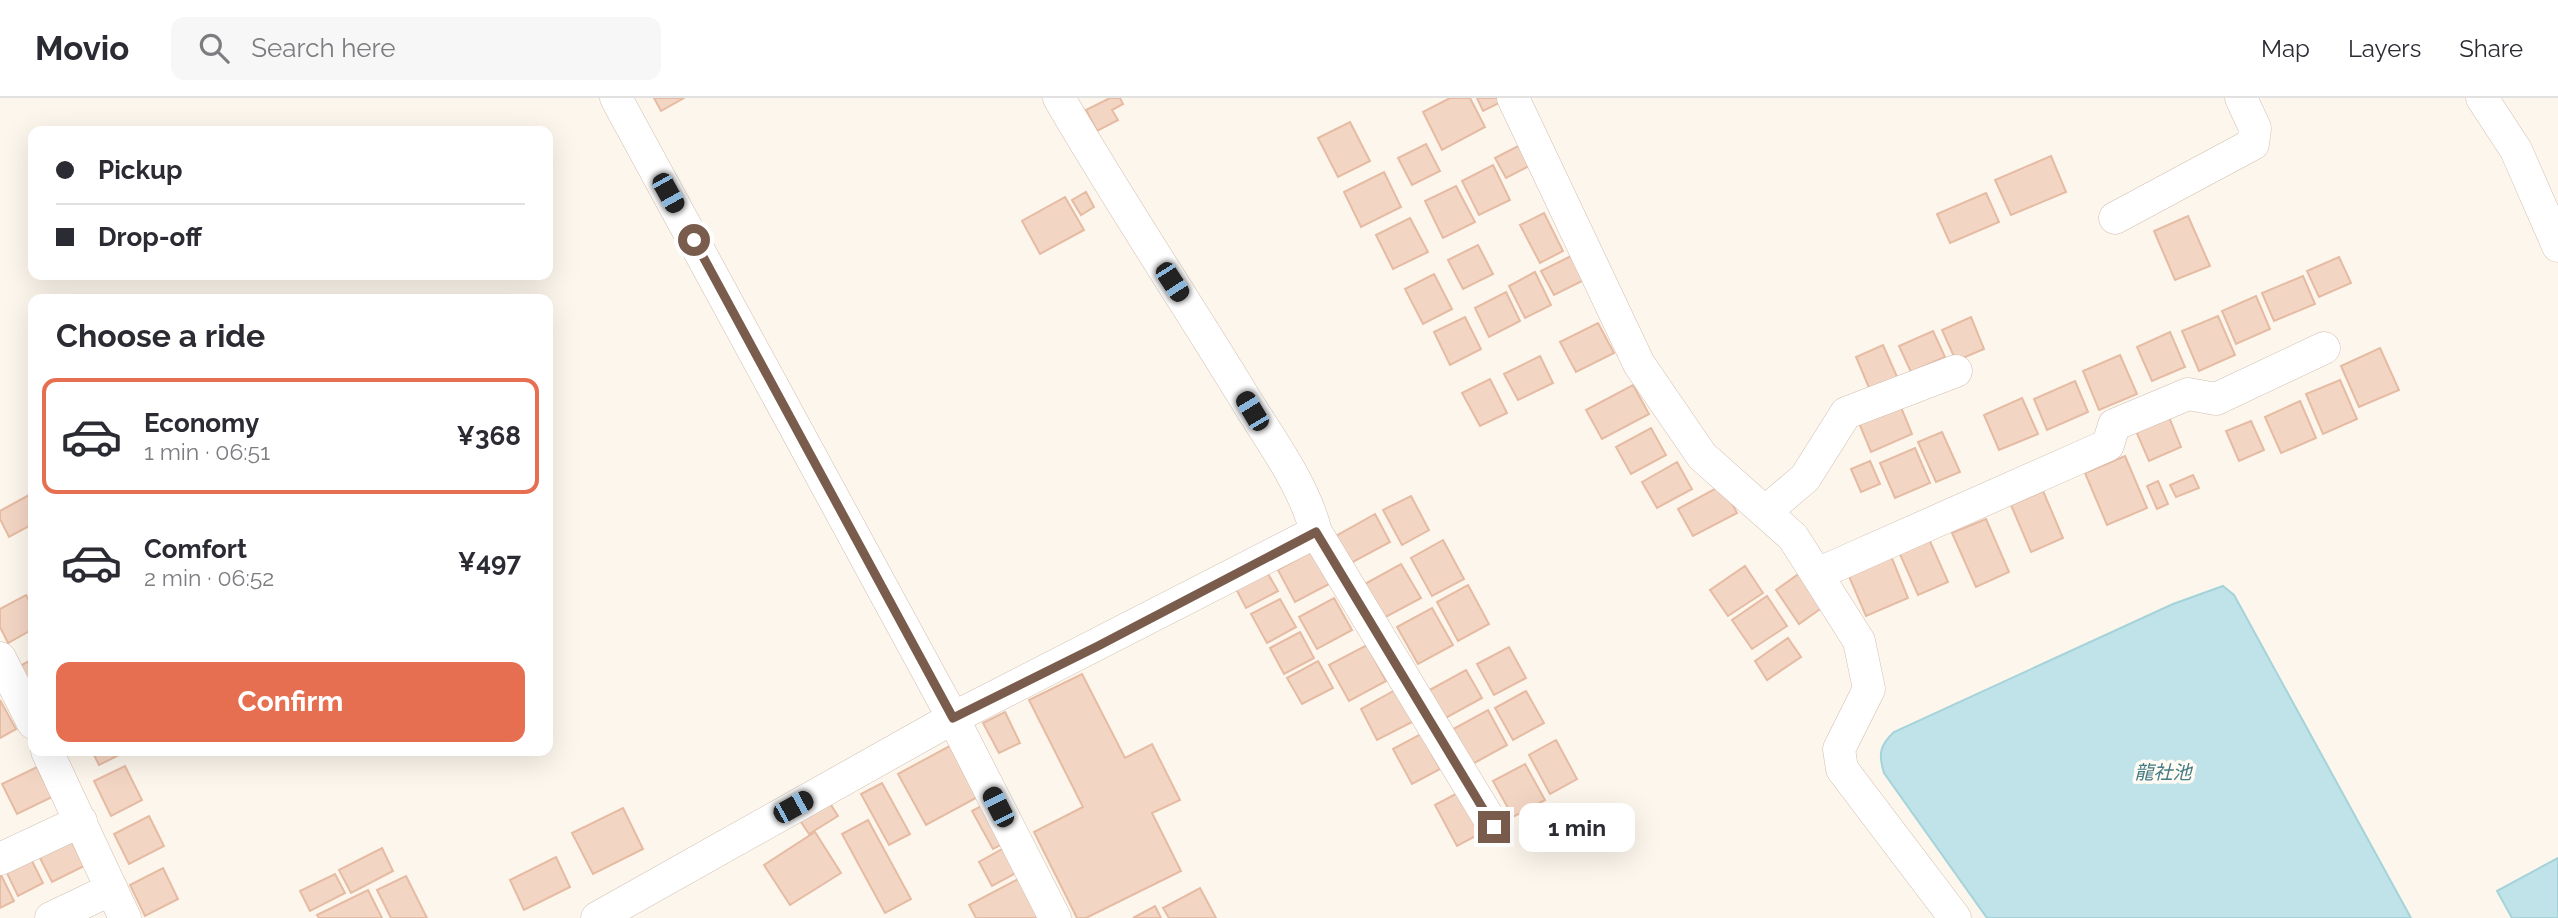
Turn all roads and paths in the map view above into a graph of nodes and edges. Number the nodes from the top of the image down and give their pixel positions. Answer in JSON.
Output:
{"nodes":[{"id":1,"x":616,"y":98,"type":"edge"},
{"id":2,"x":1059,"y":98,"type":"edge"},
{"id":3,"x":1513,"y":98,"type":"edge"},
{"id":4,"x":2241,"y":98,"type":"edge"},
{"id":5,"x":2482,"y":98,"type":"edge"},
{"id":6,"x":2115,"y":218,"type":"dead end"},
{"id":7,"x":2558,"y":246,"type":"edge"},
{"id":8,"x":2324,"y":348,"type":"dead end"},
{"id":9,"x":1956,"y":371,"type":"dead end"},
{"id":10,"x":1765,"y":512,"type":"junction"},
{"id":11,"x":1316,"y":532,"type":"junction"},
{"id":12,"x":1817,"y":574,"type":"junction"},
{"id":13,"x":0,"y":658,"type":"edge"},
{"id":14,"x":28,"y":713,"type":"edge"},
{"id":15,"x":953,"y":718,"type":"junction"},
{"id":16,"x":49,"y":756,"type":"edge"},
{"id":17,"x":81,"y":821,"type":"junction"},
{"id":18,"x":1494,"y":827,"type":"dead end"},
{"id":19,"x":0,"y":859,"type":"edge"},
{"id":20,"x":113,"y":889,"type":"junction"},
{"id":21,"x":607,"y":915,"type":"edge"},
{"id":22,"x":51,"y":918,"type":"edge"},
{"id":23,"x":125,"y":918,"type":"edge"},
{"id":24,"x":1055,"y":918,"type":"edge"},
{"id":25,"x":1955,"y":918,"type":"edge"}],
"edges":[{"from":1,"to":15,"type":"street"},
{"from":2,"to":11,"type":"street"},
{"from":3,"to":10,"type":"street"},
{"from":4,"to":6,"type":"street"},
{"from":5,"to":7,"type":"street"},
{"from":8,"to":12,"type":"street"},
{"from":9,"to":10,"type":"street"},
{"from":10,"to":12,"type":"street"},
{"from":11,"to":15,"type":"street"},
{"from":11,"to":18,"type":"street"},
{"from":12,"to":25,"type":"street"},
{"from":13,"to":14,"type":"street"},
{"from":15,"to":21,"type":"street"},
{"from":15,"to":24,"type":"street"},
{"from":16,"to":17,"type":"street"},
{"from":17,"to":19,"type":"street"},
{"from":17,"to":20,"type":"street"},
{"from":20,"to":22,"type":"street"},
{"from":20,"to":23,"type":"street"}]}
